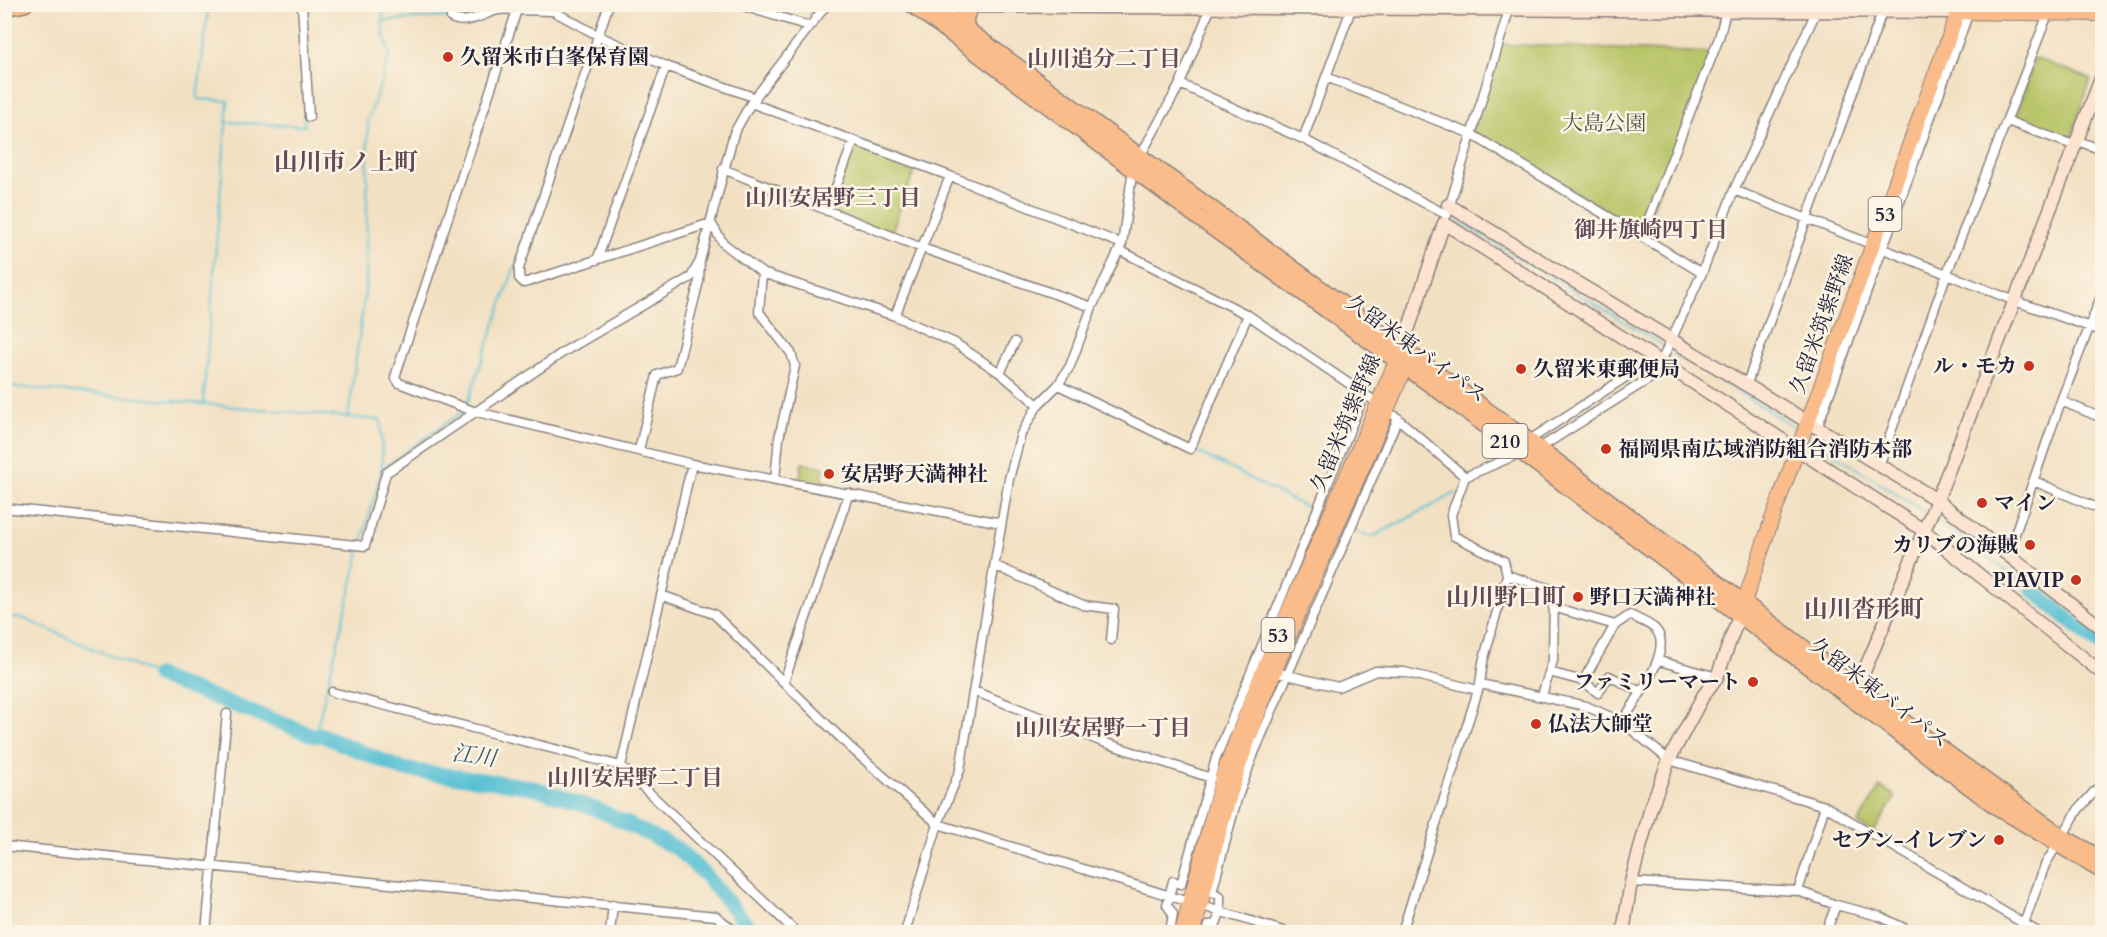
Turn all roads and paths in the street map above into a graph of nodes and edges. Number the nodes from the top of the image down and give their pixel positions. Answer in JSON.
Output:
{"nodes":[{"id":1,"x":302,"y":4,"type":"edge"},
{"id":2,"x":451,"y":4,"type":"edge"},
{"id":3,"x":609,"y":4,"type":"edge"},
{"id":4,"x":736,"y":4,"type":"edge"},
{"id":5,"x":827,"y":4,"type":"edge"},
{"id":6,"x":2034,"y":4,"type":"edge"},
{"id":7,"x":2072,"y":4,"type":"edge"},
{"id":8,"x":974,"y":5,"type":"edge"},
{"id":9,"x":1047,"y":5,"type":"edge"},
{"id":10,"x":1211,"y":5,"type":"edge"},
{"id":11,"x":921,"y":6,"type":"edge"},
{"id":12,"x":1352,"y":6,"type":"edge"},
{"id":13,"x":1513,"y":7,"type":"edge"},
{"id":14,"x":1820,"y":8,"type":"edge"},
{"id":15,"x":1884,"y":8,"type":"edge"},
{"id":16,"x":1965,"y":9,"type":"edge"},
{"id":17,"x":517,"y":10,"type":"junction"},
{"id":18,"x":1726,"y":11,"type":"junction"},
{"id":19,"x":2048,"y":14,"type":"junction"},
{"id":20,"x":2103,"y":14,"type":"edge"},
{"id":21,"x":809,"y":26,"type":"junction"},
{"id":22,"x":967,"y":30,"type":"junction"},
{"id":23,"x":599,"y":36,"type":"junction"},
{"id":24,"x":666,"y":66,"type":"junction"},
{"id":25,"x":2103,"y":76,"type":"edge"},
{"id":26,"x":1326,"y":77,"type":"junction"},
{"id":27,"x":1180,"y":84,"type":"junction"},
{"id":28,"x":754,"y":101,"type":"junction"},
{"id":29,"x":309,"y":117,"type":"dead end"},
{"id":30,"x":2007,"y":122,"type":"junction"},
{"id":31,"x":1470,"y":134,"type":"junction"},
{"id":32,"x":1303,"y":139,"type":"junction"},
{"id":33,"x":854,"y":140,"type":"junction"},
{"id":34,"x":2077,"y":143,"type":"junction"},
{"id":35,"x":2103,"y":150,"type":"edge"},
{"id":36,"x":1136,"y":163,"type":"junction"},
{"id":37,"x":723,"y":169,"type":"junction"},
{"id":38,"x":950,"y":176,"type":"junction"},
{"id":39,"x":1734,"y":190,"type":"junction"},
{"id":40,"x":827,"y":211,"type":"junction"},
{"id":41,"x":1446,"y":214,"type":"junction"},
{"id":42,"x":1807,"y":219,"type":"junction"},
{"id":43,"x":711,"y":223,"type":"junction"},
{"id":44,"x":1642,"y":236,"type":"junction"},
{"id":45,"x":1120,"y":247,"type":"junction"},
{"id":46,"x":1878,"y":247,"type":"junction"},
{"id":47,"x":922,"y":248,"type":"junction"},
{"id":48,"x":597,"y":260,"type":"junction"},
{"id":49,"x":700,"y":261,"type":"junction"},
{"id":50,"x":762,"y":273,"type":"junction"},
{"id":51,"x":1702,"y":273,"type":"junction"},
{"id":52,"x":1947,"y":273,"type":"junction"},
{"id":53,"x":2103,"y":294,"type":"edge"},
{"id":54,"x":2015,"y":301,"type":"junction"},
{"id":55,"x":1092,"y":307,"type":"junction"},
{"id":56,"x":1248,"y":315,"type":"junction"},
{"id":57,"x":895,"y":316,"type":"junction"},
{"id":58,"x":2090,"y":326,"type":"junction"},
{"id":59,"x":2103,"y":331,"type":"edge"},
{"id":60,"x":1673,"y":339,"type":"junction"},
{"id":61,"x":1015,"y":342,"type":"dead end"},
{"id":62,"x":1400,"y":358,"type":"junction"},
{"id":63,"x":1660,"y":362,"type":"junction"},
{"id":64,"x":1000,"y":373,"type":"junction"},
{"id":65,"x":1058,"y":385,"type":"junction"},
{"id":66,"x":1746,"y":386,"type":"junction"},
{"id":67,"x":1364,"y":395,"type":"junction"},
{"id":68,"x":2061,"y":401,"type":"junction"},
{"id":69,"x":1038,"y":405,"type":"junction"},
{"id":70,"x":1387,"y":410,"type":"junction"},
{"id":71,"x":474,"y":411,"type":"junction"},
{"id":72,"x":2103,"y":418,"type":"edge"},
{"id":73,"x":1813,"y":426,"type":"junction"},
{"id":74,"x":1799,"y":447,"type":"junction"},
{"id":75,"x":1529,"y":448,"type":"junction"},
{"id":76,"x":639,"y":450,"type":"junction"},
{"id":77,"x":692,"y":464,"type":"junction"},
{"id":78,"x":1880,"y":465,"type":"junction"},
{"id":79,"x":1465,"y":477,"type":"junction"},
{"id":80,"x":775,"y":479,"type":"junction"},
{"id":81,"x":2034,"y":482,"type":"junction"},
{"id":82,"x":849,"y":493,"type":"junction"},
{"id":83,"x":1937,"y":500,"type":"junction"},
{"id":84,"x":4,"y":508,"type":"edge"},
{"id":85,"x":2103,"y":510,"type":"edge"},
{"id":86,"x":1002,"y":523,"type":"junction"},
{"id":87,"x":1923,"y":530,"type":"junction"},
{"id":88,"x":2008,"y":554,"type":"junction"},
{"id":89,"x":996,"y":566,"type":"junction"},
{"id":90,"x":1507,"y":575,"type":"junction"},
{"id":91,"x":661,"y":595,"type":"junction"},
{"id":92,"x":1553,"y":607,"type":"junction"},
{"id":93,"x":1742,"y":609,"type":"junction"},
{"id":94,"x":1615,"y":625,"type":"junction"},
{"id":95,"x":2103,"y":628,"type":"edge"},
{"id":96,"x":1110,"y":640,"type":"dead end"},
{"id":97,"x":1659,"y":661,"type":"junction"},
{"id":98,"x":1270,"y":671,"type":"junction"},
{"id":99,"x":1550,"y":672,"type":"junction"},
{"id":100,"x":2103,"y":673,"type":"edge"},
{"id":101,"x":1718,"y":677,"type":"junction"},
{"id":102,"x":1583,"y":681,"type":"junction"},
{"id":103,"x":784,"y":682,"type":"junction"},
{"id":104,"x":1479,"y":687,"type":"junction"},
{"id":105,"x":1857,"y":688,"type":"junction"},
{"id":106,"x":974,"y":691,"type":"junction"},
{"id":107,"x":332,"y":692,"type":"dead end"},
{"id":108,"x":1641,"y":692,"type":"junction"},
{"id":109,"x":1542,"y":695,"type":"junction"},
{"id":110,"x":227,"y":714,"type":"dead end"},
{"id":111,"x":1622,"y":722,"type":"junction"},
{"id":112,"x":1669,"y":760,"type":"junction"},
{"id":113,"x":621,"y":766,"type":"junction"},
{"id":114,"x":1211,"y":778,"type":"junction"},
{"id":115,"x":2103,"y":783,"type":"edge"},
{"id":116,"x":1825,"y":806,"type":"junction"},
{"id":117,"x":938,"y":824,"type":"junction"},
{"id":118,"x":2060,"y":841,"type":"junction"},
{"id":119,"x":4,"y":846,"type":"edge"},
{"id":120,"x":2103,"y":859,"type":"edge"},
{"id":121,"x":212,"y":866,"type":"junction"},
{"id":122,"x":2103,"y":871,"type":"edge"},
{"id":123,"x":1631,"y":882,"type":"junction"},
{"id":124,"x":1798,"y":891,"type":"junction"},
{"id":125,"x":1168,"y":897,"type":"junction"},
{"id":126,"x":613,"y":904,"type":"junction"},
{"id":127,"x":1194,"y":905,"type":"junction"},
{"id":128,"x":1836,"y":905,"type":"junction"},
{"id":129,"x":1220,"y":912,"type":"junction"},
{"id":130,"x":2023,"y":928,"type":"edge"},
{"id":131,"x":206,"y":933,"type":"edge"},
{"id":132,"x":610,"y":933,"type":"edge"},
{"id":133,"x":736,"y":933,"type":"edge"},
{"id":134,"x":796,"y":933,"type":"edge"},
{"id":135,"x":905,"y":933,"type":"edge"},
{"id":136,"x":1170,"y":933,"type":"edge"},
{"id":137,"x":1182,"y":933,"type":"edge"},
{"id":138,"x":1194,"y":933,"type":"edge"},
{"id":139,"x":1207,"y":933,"type":"edge"},
{"id":140,"x":1286,"y":933,"type":"edge"},
{"id":141,"x":1402,"y":933,"type":"edge"},
{"id":142,"x":1623,"y":933,"type":"edge"},
{"id":143,"x":1826,"y":933,"type":"edge"},
{"id":144,"x":1912,"y":933,"type":"edge"},
{"id":145,"x":2038,"y":933,"type":"edge"}],
"edges":[{"from":1,"to":29,"type":"street"},
{"from":2,"to":17,"type":"street"},
{"from":3,"to":23,"type":"street"},
{"from":4,"to":21,"type":"street"},
{"from":5,"to":21,"type":"street"},
{"from":6,"to":7,"type":"main road"},
{"from":8,"to":9,"type":"street"},
{"from":8,"to":11,"type":"street"},
{"from":8,"to":22,"type":"highway"},
{"from":9,"to":10,"type":"street"},
{"from":10,"to":12,"type":"street"},
{"from":10,"to":27,"type":"street"},
{"from":11,"to":22,"type":"highway","name":"久留米東バイパス","number":"210"},
{"from":11,"to":36,"type":"highway","name":"久留米東バイパス","number":"210"},
{"from":12,"to":13,"type":"street"},
{"from":12,"to":26,"type":"street"},
{"from":13,"to":18,"type":"street"},
{"from":13,"to":31,"type":"street"},
{"from":14,"to":15,"type":"street"},
{"from":14,"to":18,"type":"street"},
{"from":14,"to":39,"type":"street"},
{"from":15,"to":16,"type":"street"},
{"from":15,"to":42,"type":"street"},
{"from":16,"to":19,"type":"main road"},
{"from":16,"to":46,"type":"main road","name":"久留米筑紫野線","number":"53"},
{"from":17,"to":23,"type":"street"},
{"from":17,"to":71,"type":"street"},
{"from":18,"to":44,"type":"street"},
{"from":19,"to":20,"type":"main road"},
{"from":19,"to":30,"type":"street"},
{"from":21,"to":28,"type":"street"},
{"from":22,"to":36,"type":"highway","name":"久留米東バイパス","number":"210"},
{"from":23,"to":24,"type":"street"},
{"from":23,"to":48,"type":"street"},
{"from":24,"to":28,"type":"street"},
{"from":24,"to":48,"type":"street"},
{"from":25,"to":34,"type":"street"},
{"from":26,"to":31,"type":"street"},
{"from":26,"to":32,"type":"street"},
{"from":27,"to":32,"type":"street"},
{"from":27,"to":36,"type":"street"},
{"from":28,"to":33,"type":"street"},
{"from":28,"to":37,"type":"street"},
{"from":30,"to":34,"type":"street"},
{"from":30,"to":52,"type":"street"},
{"from":31,"to":41,"type":"street"},
{"from":31,"to":44,"type":"street"},
{"from":32,"to":41,"type":"street"},
{"from":33,"to":38,"type":"street"},
{"from":33,"to":40,"type":"street"},
{"from":34,"to":35,"type":"street"},
{"from":34,"to":54,"type":"street"},
{"from":36,"to":45,"type":"street"},
{"from":36,"to":62,"type":"highway","name":"久留米東バイパス","number":"210"},
{"from":37,"to":40,"type":"street"},
{"from":37,"to":43,"type":"street"},
{"from":38,"to":45,"type":"street"},
{"from":38,"to":47,"type":"street"},
{"from":39,"to":42,"type":"street"},
{"from":39,"to":51,"type":"street"},
{"from":40,"to":47,"type":"street"},
{"from":41,"to":60,"type":"street"},
{"from":41,"to":62,"type":"street"},
{"from":41,"to":63,"type":"street"},
{"from":42,"to":46,"type":"street"},
{"from":42,"to":66,"type":"street"},
{"from":43,"to":48,"type":"street"},
{"from":43,"to":49,"type":"street"},
{"from":43,"to":50,"type":"street"},
{"from":44,"to":51,"type":"street"},
{"from":45,"to":55,"type":"street"},
{"from":45,"to":56,"type":"street"},
{"from":46,"to":52,"type":"street"},
{"from":46,"to":73,"type":"main road","name":"久留米筑紫野線","number":"53"},
{"from":47,"to":55,"type":"street"},
{"from":47,"to":57,"type":"street"},
{"from":49,"to":71,"type":"street"},
{"from":49,"to":76,"type":"street"},
{"from":50,"to":57,"type":"street"},
{"from":50,"to":80,"type":"street"},
{"from":51,"to":60,"type":"street"},
{"from":52,"to":54,"type":"street"},
{"from":52,"to":78,"type":"street"},
{"from":53,"to":58,"type":"street"},
{"from":54,"to":58,"type":"street"},
{"from":54,"to":83,"type":"street"},
{"from":55,"to":65,"type":"street"},
{"from":56,"to":65,"type":"street"},
{"from":56,"to":67,"type":"street"},
{"from":57,"to":64,"type":"street"},
{"from":58,"to":59,"type":"street"},
{"from":58,"to":68,"type":"street"},
{"from":60,"to":63,"type":"street"},
{"from":60,"to":66,"type":"street"},
{"from":61,"to":64,"type":"street"},
{"from":62,"to":70,"type":"main road","name":"久留米筑紫野線","number":"53"},
{"from":62,"to":75,"type":"highway","name":"久留米東バイパス","number":"210"},
{"from":63,"to":74,"type":"street"},
{"from":63,"to":75,"type":"street"},
{"from":63,"to":75,"type":"street"},
{"from":64,"to":69,"type":"street"},
{"from":65,"to":69,"type":"street"},
{"from":66,"to":73,"type":"street"},
{"from":67,"to":70,"type":"street"},
{"from":67,"to":98,"type":"street"},
{"from":68,"to":72,"type":"street"},
{"from":68,"to":81,"type":"street"},
{"from":69,"to":86,"type":"street"},
{"from":70,"to":79,"type":"street"},
{"from":70,"to":98,"type":"main road","name":"久留米筑紫野線","number":"53"},
{"from":70,"to":98,"type":"street"},
{"from":71,"to":76,"type":"street"},
{"from":71,"to":84,"type":"street"},
{"from":73,"to":74,"type":"main road","name":"久留米筑紫野線","number":"53"},
{"from":73,"to":78,"type":"street"},
{"from":74,"to":87,"type":"street"},
{"from":74,"to":93,"type":"main road","name":"久留米筑紫野線","number":"53"},
{"from":75,"to":79,"type":"street"},
{"from":75,"to":93,"type":"highway","name":"久留米東バイパス","number":"210"},
{"from":75,"to":93,"type":"highway","name":"久留米東バイパス","number":"210"},
{"from":76,"to":77,"type":"street"},
{"from":77,"to":80,"type":"street"},
{"from":77,"to":91,"type":"street"},
{"from":78,"to":83,"type":"street"},
{"from":79,"to":90,"type":"street"},
{"from":80,"to":82,"type":"street"},
{"from":81,"to":85,"type":"street"},
{"from":81,"to":88,"type":"street"},
{"from":82,"to":86,"type":"street"},
{"from":82,"to":103,"type":"street"},
{"from":83,"to":87,"type":"street"},
{"from":83,"to":88,"type":"street"},
{"from":86,"to":89,"type":"street"},
{"from":87,"to":100,"type":"street"},
{"from":87,"to":105,"type":"street"},
{"from":88,"to":95,"type":"street"},
{"from":89,"to":96,"type":"street"},
{"from":89,"to":106,"type":"street"},
{"from":90,"to":92,"type":"street"},
{"from":90,"to":104,"type":"street"},
{"from":91,"to":103,"type":"street"},
{"from":91,"to":113,"type":"street"},
{"from":92,"to":94,"type":"street"},
{"from":92,"to":99,"type":"street"},
{"from":93,"to":101,"type":"street"},
{"from":93,"to":105,"type":"highway","name":"久留米東バイパス","number":"210"},
{"from":93,"to":118,"type":"highway","name":"久留米東バイパス","number":"210"},
{"from":94,"to":97,"type":"street"},
{"from":94,"to":102,"type":"street"},
{"from":97,"to":101,"type":"street"},
{"from":97,"to":108,"type":"street"},
{"from":98,"to":104,"type":"street"},
{"from":98,"to":114,"type":"street"},
{"from":98,"to":127,"type":"main road","name":"久留米筑紫野線","number":"53"},
{"from":98,"to":129,"type":"street"},
{"from":99,"to":102,"type":"street"},
{"from":99,"to":109,"type":"street"},
{"from":101,"to":112,"type":"street"},
{"from":102,"to":108,"type":"street"},
{"from":103,"to":117,"type":"street"},
{"from":104,"to":109,"type":"street"},
{"from":104,"to":141,"type":"street"},
{"from":105,"to":118,"type":"highway","name":"久留米東バイパス","number":"210"},
{"from":106,"to":114,"type":"street"},
{"from":106,"to":117,"type":"street"},
{"from":107,"to":113,"type":"street"},
{"from":108,"to":111,"type":"street"},
{"from":109,"to":111,"type":"street"},
{"from":110,"to":121,"type":"street"},
{"from":111,"to":112,"type":"street"},
{"from":112,"to":116,"type":"street"},
{"from":112,"to":123,"type":"street"},
{"from":113,"to":134,"type":"street"},
{"from":114,"to":125,"type":"street"},
{"from":115,"to":118,"type":"street"},
{"from":116,"to":124,"type":"street"},
{"from":116,"to":130,"type":"street"},
{"from":117,"to":125,"type":"street"},
{"from":117,"to":135,"type":"street"},
{"from":118,"to":120,"type":"highway","name":"久留米東バイパス","number":"210"},
{"from":118,"to":122,"type":"highway","name":"久留米東バイパス","number":"210"},
{"from":118,"to":130,"type":"street"},
{"from":119,"to":121,"type":"street"},
{"from":121,"to":126,"type":"street"},
{"from":121,"to":131,"type":"street"},
{"from":123,"to":124,"type":"street"},
{"from":123,"to":142,"type":"street"},
{"from":124,"to":128,"type":"street"},
{"from":125,"to":127,"type":"street"},
{"from":125,"to":136,"type":"street"},
{"from":126,"to":132,"type":"street"},
{"from":126,"to":133,"type":"street"},
{"from":127,"to":129,"type":"street"},
{"from":127,"to":137,"type":"main road","name":"久留米筑紫野線","number":"53"},
{"from":127,"to":138,"type":"main road","name":"久留米筑紫野線","number":"53"},
{"from":128,"to":143,"type":"street"},
{"from":128,"to":144,"type":"street"},
{"from":129,"to":139,"type":"street"},
{"from":129,"to":140,"type":"street"},
{"from":130,"to":145,"type":"street"}]}
